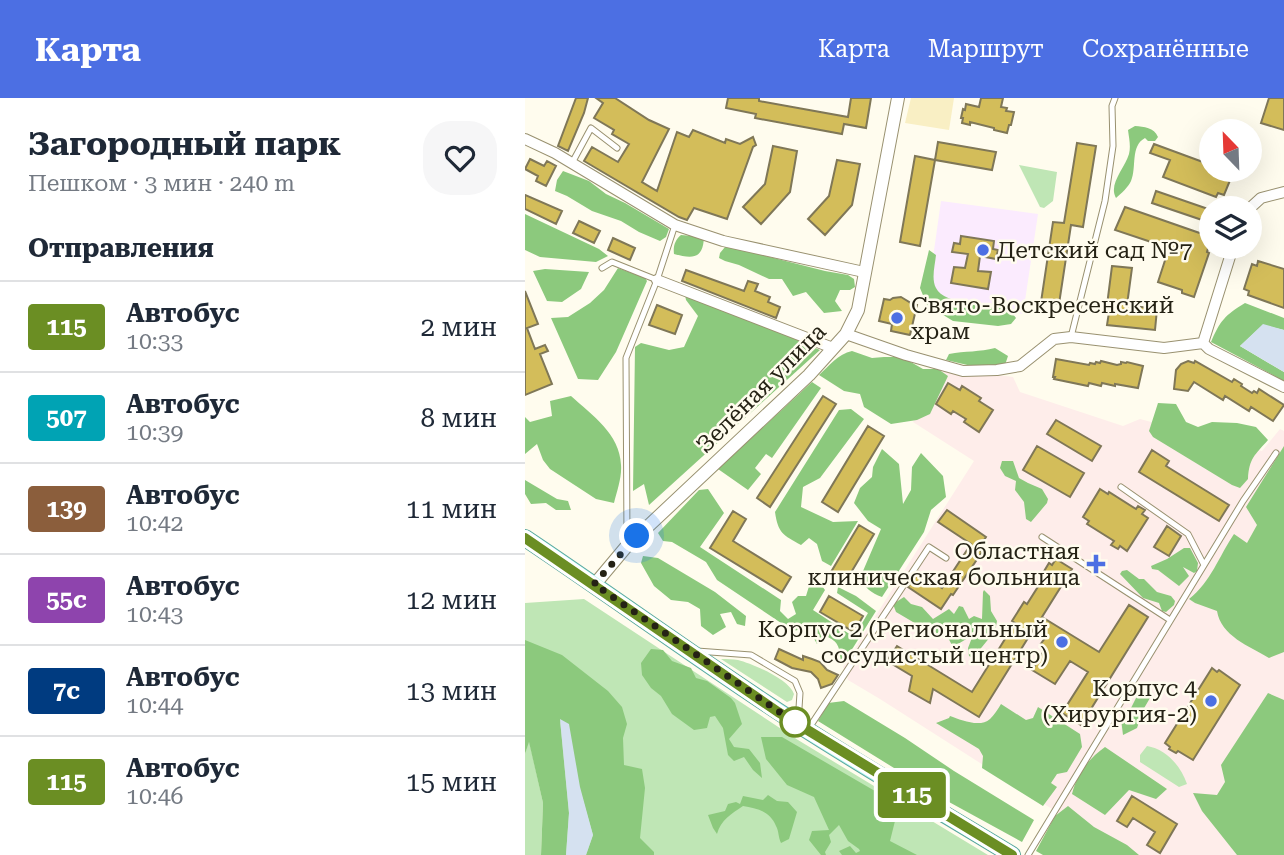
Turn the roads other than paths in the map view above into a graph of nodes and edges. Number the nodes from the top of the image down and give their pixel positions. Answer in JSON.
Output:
{"nodes":[{"id":1,"x":898,"y":98,"type":"edge"},
{"id":2,"x":1115,"y":98,"type":"edge"},
{"id":3,"x":525,"y":139,"type":"edge"},
{"id":4,"x":617,"y":148,"type":"dead end"},
{"id":5,"x":572,"y":163,"type":"junction"},
{"id":6,"x":1284,"y":191,"type":"edge"},
{"id":7,"x":1262,"y":198,"type":"edge"},
{"id":8,"x":675,"y":225,"type":"junction"},
{"id":9,"x":1229,"y":259,"type":"edge"},
{"id":10,"x":602,"y":268,"type":"dead end"},
{"id":11,"x":864,"y":272,"type":"junction"},
{"id":12,"x":657,"y":280,"type":"junction"},
{"id":13,"x":846,"y":334,"type":"junction"},
{"id":14,"x":1071,"y":337,"type":"junction"},
{"id":15,"x":1203,"y":343,"type":"junction"},
{"id":16,"x":832,"y":348,"type":"junction"},
{"id":17,"x":1284,"y":387,"type":"edge"},
{"id":18,"x":1276,"y":453,"type":"dead end"},
{"id":19,"x":1121,"y":486,"type":"dead end"},
{"id":20,"x":1042,"y":537,"type":"dead end"},
{"id":21,"x":525,"y":538,"type":"edge"},
{"id":22,"x":626,"y":547,"type":"junction"},
{"id":23,"x":946,"y":558,"type":"dead end"},
{"id":24,"x":1204,"y":565,"type":"junction"},
{"id":25,"x":594,"y":584,"type":"junction"},
{"id":26,"x":1170,"y":620,"type":"junction"},
{"id":27,"x":689,"y":650,"type":"junction"},
{"id":28,"x":791,"y":720,"type":"junction"},
{"id":29,"x":807,"y":730,"type":"junction"},
{"id":30,"x":1012,"y":855,"type":"edge"},
{"id":31,"x":1028,"y":855,"type":"edge"}],
"edges":[{"from":1,"to":11,"type":"street","name":"Зелёная улица"},
{"from":2,"to":14,"type":"lane"},
{"from":3,"to":5,"type":"street"},
{"from":4,"to":5,"type":"lane"},
{"from":5,"to":8,"type":"street"},
{"from":6,"to":7,"type":"street"},
{"from":8,"to":11,"type":"street"},
{"from":8,"to":12,"type":"lane"},
{"from":9,"to":15,"type":"street"},
{"from":10,"to":12,"type":"lane"},
{"from":11,"to":13,"type":"street","name":"Зелёная улица"},
{"from":12,"to":16,"type":"street"},
{"from":12,"to":22,"type":"lane"},
{"from":13,"to":14,"type":"street"},
{"from":13,"to":16,"type":"street","name":"Зелёная улица"},
{"from":14,"to":15,"type":"street"},
{"from":15,"to":17,"type":"street"},
{"from":16,"to":22,"type":"street","name":"Зелёная улица"},
{"from":18,"to":24,"type":"lane"},
{"from":19,"to":24,"type":"lane"},
{"from":20,"to":26,"type":"lane"},
{"from":21,"to":25,"type":"main road"},
{"from":22,"to":25,"type":"street","name":"Зелёная улица"},
{"from":23,"to":29,"type":"lane"},
{"from":24,"to":26,"type":"lane"},
{"from":25,"to":27,"type":"main road"},
{"from":26,"to":31,"type":"lane"},
{"from":27,"to":28,"type":"main road"},
{"from":27,"to":28,"type":"lane"},
{"from":28,"to":29,"type":"main road"},
{"from":29,"to":30,"type":"main road"}]}
